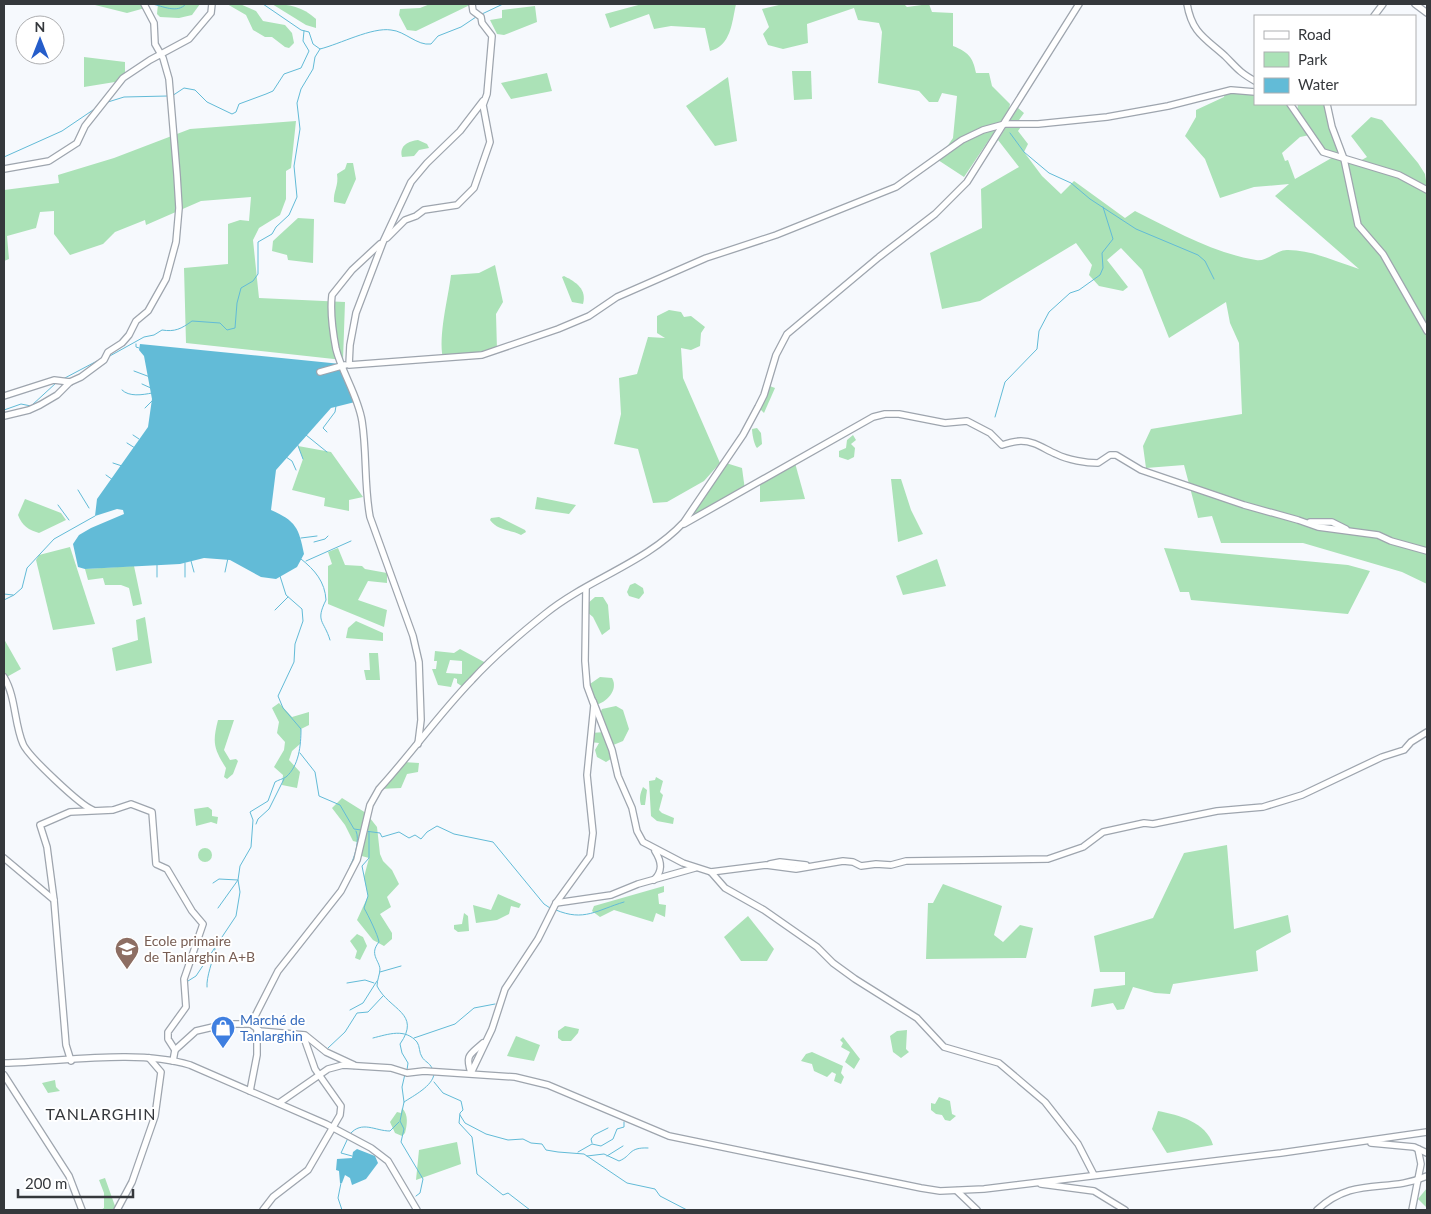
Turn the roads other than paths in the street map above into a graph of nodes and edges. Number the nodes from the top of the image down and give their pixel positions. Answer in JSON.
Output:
{"nodes":[{"id":1,"x":144,"y":4,"type":"edge"},
{"id":2,"x":212,"y":4,"type":"edge"},
{"id":3,"x":472,"y":4,"type":"edge"},
{"id":4,"x":1078,"y":4,"type":"edge"},
{"id":5,"x":1186,"y":4,"type":"edge"},
{"id":6,"x":1383,"y":4,"type":"edge"},
{"id":7,"x":1415,"y":4,"type":"edge"},
{"id":8,"x":1427,"y":13,"type":"edge"},
{"id":9,"x":1375,"y":15,"type":"edge"},
{"id":10,"x":160,"y":54,"type":"junction"},
{"id":11,"x":1254,"y":80,"type":"edge"},
{"id":12,"x":1254,"y":92,"type":"edge"},
{"id":13,"x":484,"y":101,"type":"junction"},
{"id":14,"x":1291,"y":105,"type":"edge"},
{"id":15,"x":1327,"y":105,"type":"edge"},
{"id":16,"x":1004,"y":124,"type":"junction"},
{"id":17,"x":1344,"y":158,"type":"junction"},
{"id":18,"x":4,"y":169,"type":"edge"},
{"id":19,"x":1427,"y":190,"type":"edge"},
{"id":20,"x":383,"y":242,"type":"junction"},
{"id":21,"x":1427,"y":332,"type":"edge"},
{"id":22,"x":346,"y":365,"type":"junction"},
{"id":23,"x":320,"y":372,"type":"dead end"},
{"id":24,"x":70,"y":382,"type":"junction"},
{"id":25,"x":4,"y":396,"type":"edge"},
{"id":26,"x":4,"y":416,"type":"edge"},
{"id":27,"x":681,"y":526,"type":"junction"},
{"id":28,"x":1427,"y":551,"type":"edge"},
{"id":29,"x":586,"y":588,"type":"junction"},
{"id":30,"x":4,"y":677,"type":"edge"},
{"id":31,"x":594,"y":701,"type":"junction"},
{"id":32,"x":1427,"y":732,"type":"edge"},
{"id":33,"x":418,"y":744,"type":"junction"},
{"id":34,"x":98,"y":812,"type":"junction"},
{"id":35,"x":654,"y":849,"type":"junction"},
{"id":36,"x":4,"y":858,"type":"edge"},
{"id":37,"x":697,"y":868,"type":"junction"},
{"id":38,"x":711,"y":872,"type":"junction"},
{"id":39,"x":652,"y":882,"type":"junction"},
{"id":40,"x":54,"y":900,"type":"junction"},
{"id":41,"x":556,"y":902,"type":"junction"},
{"id":42,"x":251,"y":1024,"type":"junction"},
{"id":43,"x":257,"y":1030,"type":"junction"},
{"id":44,"x":303,"y":1035,"type":"junction"},
{"id":45,"x":484,"y":1042,"type":"junction"},
{"id":46,"x":174,"y":1050,"type":"junction"},
{"id":47,"x":149,"y":1058,"type":"junction"},
{"id":48,"x":71,"y":1061,"type":"junction"},
{"id":49,"x":173,"y":1061,"type":"junction"},
{"id":50,"x":4,"y":1063,"type":"edge"},
{"id":51,"x":354,"y":1065,"type":"junction"},
{"id":52,"x":471,"y":1073,"type":"junction"},
{"id":53,"x":4,"y":1075,"type":"edge"},
{"id":54,"x":319,"y":1075,"type":"junction"},
{"id":55,"x":250,"y":1090,"type":"junction"},
{"id":56,"x":279,"y":1103,"type":"junction"},
{"id":57,"x":333,"y":1127,"type":"junction"},
{"id":58,"x":1427,"y":1132,"type":"edge"},
{"id":59,"x":1359,"y":1142,"type":"junction"},
{"id":60,"x":1418,"y":1149,"type":"junction"},
{"id":61,"x":1427,"y":1153,"type":"edge"},
{"id":62,"x":1094,"y":1175,"type":"junction"},
{"id":63,"x":1427,"y":1176,"type":"edge"},
{"id":64,"x":1418,"y":1179,"type":"junction"},
{"id":65,"x":1034,"y":1182,"type":"junction"},
{"id":66,"x":957,"y":1190,"type":"junction"},
{"id":67,"x":82,"y":1210,"type":"edge"},
{"id":68,"x":116,"y":1210,"type":"edge"},
{"id":69,"x":264,"y":1210,"type":"edge"},
{"id":70,"x":417,"y":1210,"type":"edge"},
{"id":71,"x":977,"y":1210,"type":"edge"},
{"id":72,"x":1124,"y":1210,"type":"edge"},
{"id":73,"x":1317,"y":1210,"type":"edge"},
{"id":74,"x":1412,"y":1210,"type":"edge"}],
"edges":[{"from":1,"to":10,"type":"street"},
{"from":2,"to":10,"type":"street"},
{"from":3,"to":13,"type":"street"},
{"from":4,"to":16,"type":"street"},
{"from":5,"to":11,"type":"street"},
{"from":6,"to":9,"type":"street"},
{"from":7,"to":8,"type":"street"},
{"from":10,"to":18,"type":"street"},
{"from":10,"to":24,"type":"street"},
{"from":12,"to":16,"type":"street"},
{"from":13,"to":20,"type":"street"},
{"from":13,"to":20,"type":"street"},
{"from":14,"to":17,"type":"street"},
{"from":15,"to":17,"type":"street"},
{"from":16,"to":22,"type":"street"},
{"from":16,"to":27,"type":"street"},
{"from":17,"to":19,"type":"street"},
{"from":17,"to":21,"type":"street"},
{"from":20,"to":22,"type":"street"},
{"from":20,"to":22,"type":"street"},
{"from":22,"to":23,"type":"street"},
{"from":22,"to":33,"type":"street"},
{"from":24,"to":25,"type":"street"},
{"from":24,"to":26,"type":"street"},
{"from":27,"to":28,"type":"street"},
{"from":27,"to":29,"type":"street"},
{"from":29,"to":31,"type":"street"},
{"from":29,"to":33,"type":"street"},
{"from":30,"to":34,"type":"street"},
{"from":31,"to":35,"type":"street"},
{"from":31,"to":41,"type":"street"},
{"from":32,"to":38,"type":"street"},
{"from":33,"to":42,"type":"street"},
{"from":34,"to":40,"type":"street"},
{"from":34,"to":46,"type":"street"},
{"from":35,"to":37,"type":"street"},
{"from":35,"to":39,"type":"street"},
{"from":36,"to":40,"type":"street"},
{"from":37,"to":38,"type":"street"},
{"from":37,"to":39,"type":"street"},
{"from":38,"to":62,"type":"street"},
{"from":39,"to":41,"type":"street"},
{"from":40,"to":48,"type":"street"},
{"from":41,"to":45,"type":"street"},
{"from":42,"to":43,"type":"street"},
{"from":42,"to":46,"type":"street"},
{"from":43,"to":44,"type":"street"},
{"from":43,"to":55,"type":"street"},
{"from":44,"to":51,"type":"street"},
{"from":44,"to":54,"type":"street"},
{"from":45,"to":52,"type":"street"},
{"from":45,"to":52,"type":"street"},
{"from":46,"to":49,"type":"street"},
{"from":47,"to":48,"type":"street"},
{"from":47,"to":49,"type":"street"},
{"from":47,"to":68,"type":"street"},
{"from":48,"to":50,"type":"street"},
{"from":49,"to":55,"type":"street"},
{"from":51,"to":52,"type":"street"},
{"from":51,"to":54,"type":"street"},
{"from":52,"to":66,"type":"street"},
{"from":53,"to":67,"type":"street"},
{"from":54,"to":56,"type":"street"},
{"from":54,"to":57,"type":"street"},
{"from":55,"to":56,"type":"street"},
{"from":56,"to":57,"type":"street"},
{"from":57,"to":69,"type":"street"},
{"from":57,"to":70,"type":"street"},
{"from":58,"to":59,"type":"street"},
{"from":59,"to":60,"type":"street"},
{"from":59,"to":62,"type":"street"},
{"from":60,"to":61,"type":"street"},
{"from":60,"to":64,"type":"street"},
{"from":62,"to":65,"type":"street"},
{"from":63,"to":64,"type":"street"},
{"from":64,"to":73,"type":"street"},
{"from":64,"to":74,"type":"street"},
{"from":65,"to":66,"type":"street"},
{"from":65,"to":72,"type":"street"},
{"from":66,"to":71,"type":"street"}]}
